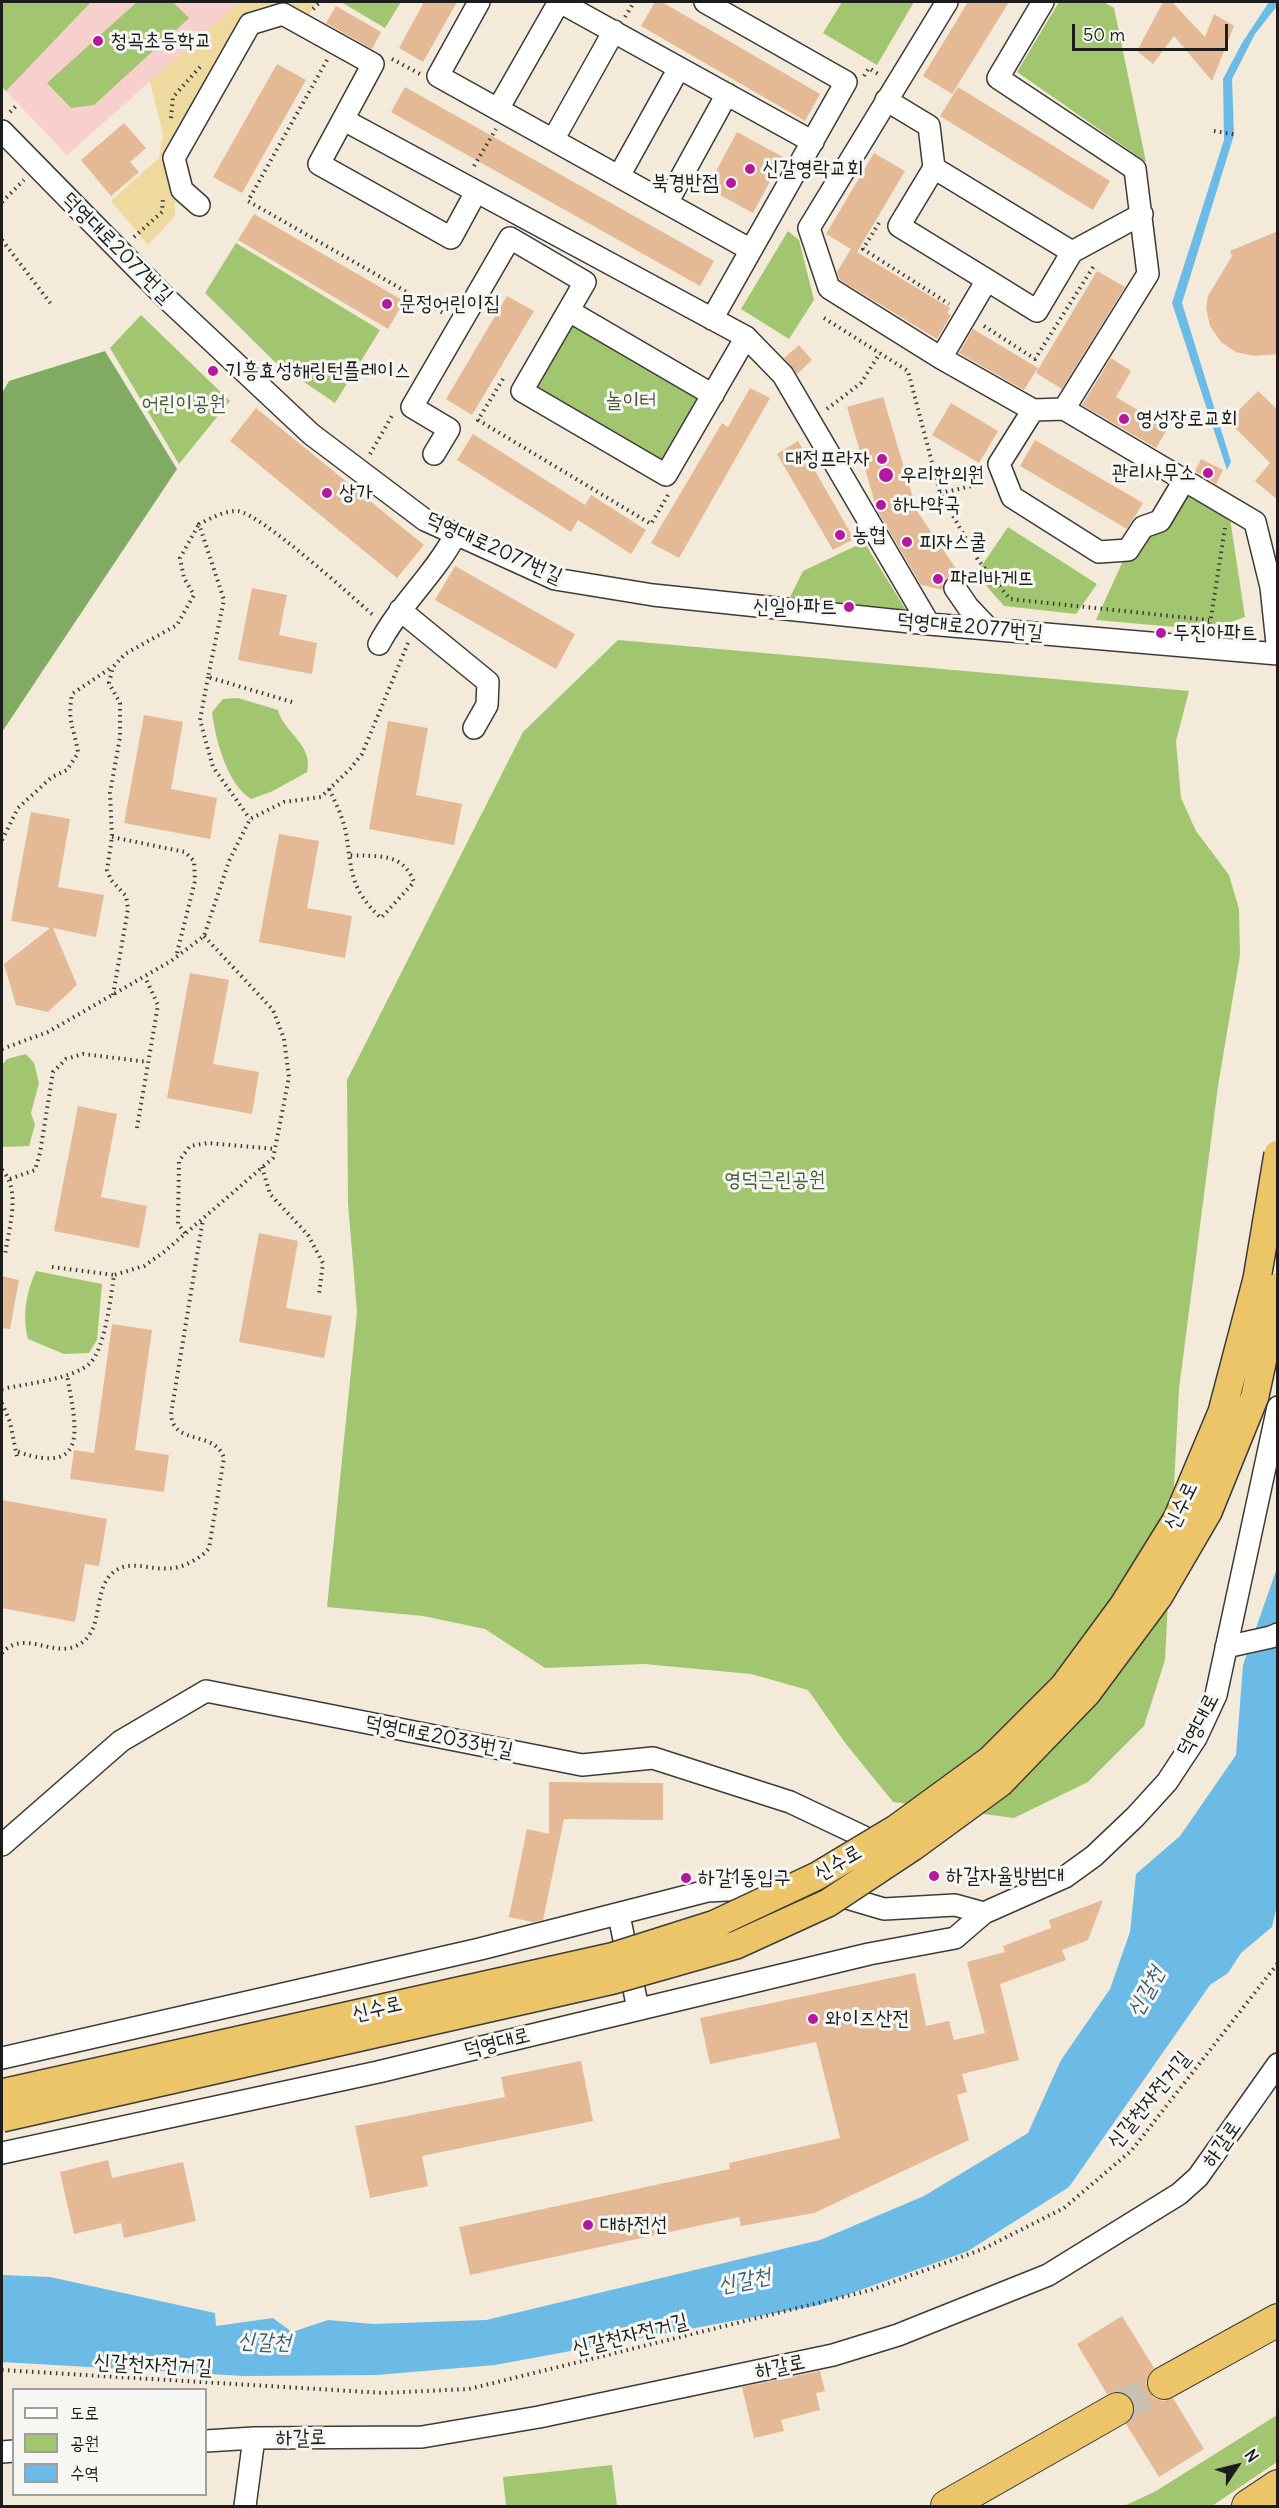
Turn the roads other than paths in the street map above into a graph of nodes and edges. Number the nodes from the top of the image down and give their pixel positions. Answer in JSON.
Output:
{"nodes":[{"id":1,"x":479,"y":2,"type":"edge"},
{"id":2,"x":560,"y":2,"type":"edge"},
{"id":3,"x":705,"y":2,"type":"edge"},
{"id":4,"x":947,"y":2,"type":"edge"},
{"id":5,"x":1043,"y":2,"type":"edge"},
{"id":6,"x":614,"y":31,"type":"junction"},
{"id":7,"x":679,"y":68,"type":"junction"},
{"id":8,"x":727,"y":94,"type":"junction"},
{"id":9,"x":886,"y":100,"type":"junction"},
{"id":10,"x":498,"y":118,"type":"junction"},
{"id":11,"x":344,"y":120,"type":"junction"},
{"id":12,"x":10,"y":126,"type":"edge"},
{"id":13,"x":553,"y":140,"type":"junction"},
{"id":14,"x":813,"y":142,"type":"junction"},
{"id":15,"x":934,"y":168,"type":"junction"},
{"id":16,"x":619,"y":177,"type":"junction"},
{"id":17,"x":473,"y":182,"type":"junction"},
{"id":18,"x":667,"y":203,"type":"junction"},
{"id":19,"x":199,"y":205,"type":"dead end"},
{"id":20,"x":1142,"y":214,"type":"junction"},
{"id":21,"x":751,"y":250,"type":"junction"},
{"id":22,"x":1072,"y":252,"type":"junction"},
{"id":23,"x":987,"y":280,"type":"junction"},
{"id":24,"x":569,"y":311,"type":"junction"},
{"id":25,"x":712,"y":319,"type":"junction"},
{"id":26,"x":746,"y":337,"type":"junction"},
{"id":27,"x":940,"y":358,"type":"junction"},
{"id":28,"x":712,"y":395,"type":"junction"},
{"id":29,"x":1064,"y":409,"type":"junction"},
{"id":30,"x":1033,"y":410,"type":"junction"},
{"id":31,"x":434,"y":454,"type":"dead end"},
{"id":32,"x":1185,"y":479,"type":"junction"},
{"id":33,"x":456,"y":534,"type":"junction"},
{"id":34,"x":955,"y":588,"type":"dead end"},
{"id":35,"x":400,"y":610,"type":"junction"},
{"id":36,"x":929,"y":624,"type":"junction"},
{"id":37,"x":989,"y":629,"type":"junction"},
{"id":38,"x":383,"y":635,"type":"road end"},
{"id":39,"x":1278,"y":653,"type":"edge"},
{"id":40,"x":474,"y":728,"type":"dead end"},
{"id":41,"x":1278,"y":1154,"type":"edge"},
{"id":42,"x":1278,"y":1287,"type":"edge"},
{"id":43,"x":1278,"y":1407,"type":"edge"},
{"id":44,"x":1274,"y":1636,"type":"edge"},
{"id":45,"x":1226,"y":1647,"type":"junction"},
{"id":46,"x":2,"y":1845,"type":"edge"},
{"id":47,"x":912,"y":1856,"type":"dead end"},
{"id":48,"x":984,"y":1913,"type":"junction"},
{"id":49,"x":619,"y":1915,"type":"junction"},
{"id":50,"x":638,"y":2009,"type":"junction"},
{"id":51,"x":2,"y":2058,"type":"edge"},
{"id":52,"x":1278,"y":2064,"type":"edge"},
{"id":53,"x":2,"y":2093,"type":"edge"},
{"id":54,"x":2,"y":2118,"type":"edge"},
{"id":55,"x":2,"y":2153,"type":"edge"},
{"id":56,"x":1278,"y":2320,"type":"edge"},
{"id":57,"x":1164,"y":2383,"type":"tunnel mouth"},
{"id":58,"x":1117,"y":2409,"type":"tunnel mouth"},
{"id":59,"x":254,"y":2438,"type":"junction"},
{"id":60,"x":207,"y":2441,"type":"edge"},
{"id":61,"x":1008,"y":2470,"type":"junction"},
{"id":62,"x":1278,"y":2486,"type":"edge"},
{"id":63,"x":245,"y":2506,"type":"edge"},
{"id":64,"x":947,"y":2506,"type":"edge"},
{"id":65,"x":957,"y":2506,"type":"edge"},
{"id":66,"x":1248,"y":2506,"type":"edge"}],
"edges":[{"from":1,"to":10,"type":"street"},
{"from":2,"to":6,"type":"street"},
{"from":2,"to":10,"type":"street"},
{"from":3,"to":14,"type":"street"},
{"from":4,"to":9,"type":"street"},
{"from":5,"to":20,"type":"street"},
{"from":6,"to":7,"type":"street"},
{"from":6,"to":13,"type":"street"},
{"from":7,"to":8,"type":"street"},
{"from":7,"to":16,"type":"street"},
{"from":8,"to":14,"type":"street"},
{"from":8,"to":18,"type":"street"},
{"from":9,"to":15,"type":"street"},
{"from":9,"to":27,"type":"street"},
{"from":10,"to":13,"type":"street"},
{"from":11,"to":17,"type":"street"},
{"from":11,"to":17,"type":"street"},
{"from":11,"to":19,"type":"street"},
{"from":12,"to":33,"type":"street","name":"덕영대로2077번길"},
{"from":13,"to":16,"type":"street"},
{"from":14,"to":21,"type":"street"},
{"from":15,"to":22,"type":"street"},
{"from":15,"to":23,"type":"street"},
{"from":16,"to":18,"type":"street"},
{"from":17,"to":25,"type":"street"},
{"from":18,"to":21,"type":"street"},
{"from":20,"to":22,"type":"street"},
{"from":20,"to":29,"type":"street"},
{"from":21,"to":25,"type":"street"},
{"from":22,"to":23,"type":"street"},
{"from":23,"to":27,"type":"street"},
{"from":24,"to":28,"type":"street"},
{"from":24,"to":28,"type":"street"},
{"from":24,"to":31,"type":"street"},
{"from":25,"to":26,"type":"street"},
{"from":26,"to":28,"type":"street"},
{"from":26,"to":36,"type":"street"},
{"from":27,"to":30,"type":"street"},
{"from":29,"to":30,"type":"street"},
{"from":29,"to":32,"type":"street"},
{"from":30,"to":32,"type":"street"},
{"from":32,"to":39,"type":"street"},
{"from":33,"to":35,"type":"street"},
{"from":33,"to":36,"type":"street","name":"덕영대로2077번길"},
{"from":34,"to":37,"type":"street"},
{"from":35,"to":38,"type":"street"},
{"from":35,"to":40,"type":"street"},
{"from":36,"to":37,"type":"street","name":"덕영대로2077번길"},
{"from":37,"to":39,"type":"street","name":"덕영대로2077번길"},
{"from":41,"to":53,"type":"main road","name":"신수로","bridge":true},
{"from":42,"to":54,"type":"main road","name":"신수로","bridge":true},
{"from":43,"to":45,"type":"street","name":"덕영대로"},
{"from":44,"to":45,"type":"street"},
{"from":45,"to":48,"type":"street","name":"덕영대로"},
{"from":46,"to":47,"type":"street","name":"덕영대로2033번길"},
{"from":48,"to":49,"type":"street"},
{"from":48,"to":50,"type":"street","name":"덕영대로"},
{"from":49,"to":50,"type":"street"},
{"from":49,"to":51,"type":"street"},
{"from":50,"to":55,"type":"street","name":"덕영대로"},
{"from":52,"to":59,"type":"street","name":"하갈로"},
{"from":56,"to":57,"type":"highway"},
{"from":58,"to":61,"type":"highway"},
{"from":59,"to":60,"type":"street"},
{"from":59,"to":63,"type":"street","name":"하갈로"},
{"from":61,"to":64,"type":"highway"},
{"from":61,"to":65,"type":"highway"},
{"from":62,"to":66,"type":"highway"}]}
